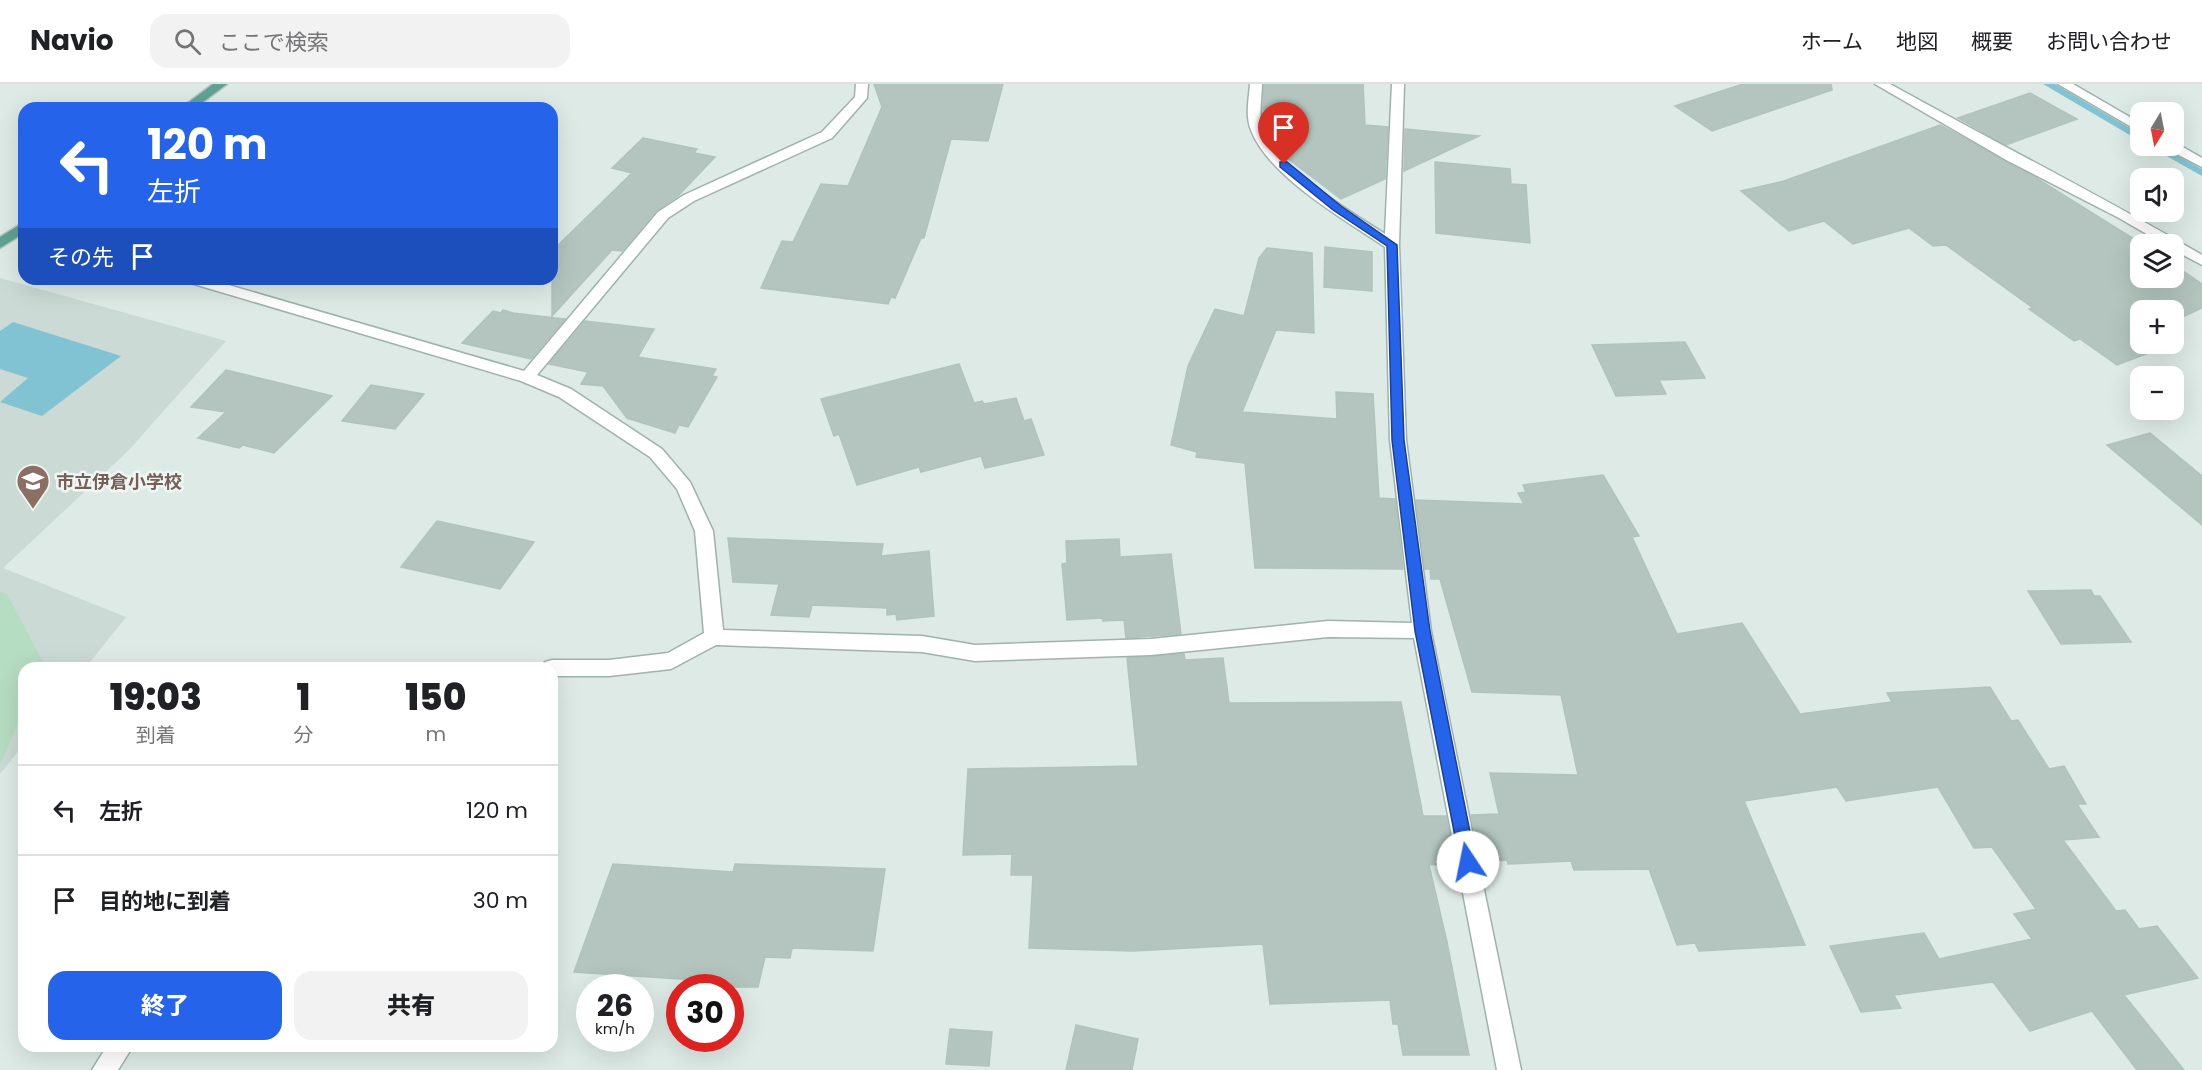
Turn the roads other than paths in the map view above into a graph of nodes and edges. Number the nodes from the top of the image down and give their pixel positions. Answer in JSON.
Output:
{"nodes":[{"id":1,"x":220,"y":84,"type":"edge"},
{"id":2,"x":862,"y":84,"type":"edge"},
{"id":3,"x":1256,"y":84,"type":"edge"},
{"id":4,"x":1398,"y":84,"type":"edge"},
{"id":5,"x":1881,"y":84,"type":"edge"},
{"id":6,"x":2064,"y":84,"type":"edge"},
{"id":7,"x":196,"y":102,"type":"edge"},
{"id":8,"x":2130,"y":122,"type":"edge"},
{"id":9,"x":2184,"y":153,"type":"edge"},
{"id":10,"x":2202,"y":163,"type":"edge"},
{"id":11,"x":18,"y":233,"type":"edge"},
{"id":12,"x":0,"y":244,"type":"edge"},
{"id":13,"x":1392,"y":245,"type":"junction"},
{"id":14,"x":2202,"y":261,"type":"edge"},
{"id":15,"x":213,"y":285,"type":"edge"},
{"id":16,"x":527,"y":377,"type":"junction"},
{"id":17,"x":1422,"y":631,"type":"junction"},
{"id":18,"x":714,"y":637,"type":"junction"},
{"id":19,"x":558,"y":668,"type":"edge"},
{"id":20,"x":117,"y":1052,"type":"edge"},
{"id":21,"x":104,"y":1070,"type":"edge"},
{"id":22,"x":1509,"y":1070,"type":"edge"}],
"edges":[{"from":1,"to":7,"type":"main road"},
{"from":2,"to":16,"type":"street"},
{"from":3,"to":13,"type":"street"},
{"from":4,"to":13,"type":"street"},
{"from":5,"to":14,"type":"street"},
{"from":6,"to":8,"type":"street"},
{"from":9,"to":10,"type":"street"},
{"from":11,"to":12,"type":"main road"},
{"from":13,"to":17,"type":"street"},
{"from":15,"to":16,"type":"street"},
{"from":16,"to":18,"type":"street"},
{"from":17,"to":18,"type":"street"},
{"from":17,"to":22,"type":"street"},
{"from":18,"to":19,"type":"street"},
{"from":20,"to":21,"type":"street"}]}
